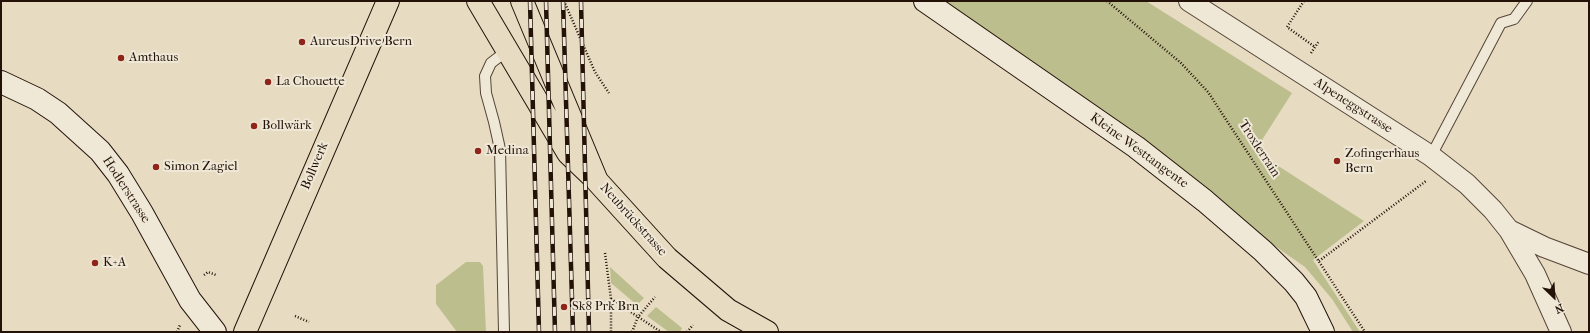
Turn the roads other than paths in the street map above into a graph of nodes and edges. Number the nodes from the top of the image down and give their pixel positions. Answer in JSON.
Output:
{"nodes":[{"id":1,"x":478,"y":1,"type":"edge"},
{"id":2,"x":522,"y":1,"type":"edge"},
{"id":3,"x":925,"y":1,"type":"edge"},
{"id":4,"x":1189,"y":1,"type":"edge"},
{"id":5,"x":1527,"y":1,"type":"edge"},
{"id":6,"x":386,"y":5,"type":"edge"},
{"id":7,"x":508,"y":50,"type":"junction"},
{"id":8,"x":1,"y":82,"type":"edge"},
{"id":9,"x":1431,"y":156,"type":"junction"},
{"id":10,"x":597,"y":181,"type":"junction"},
{"id":11,"x":1509,"y":230,"type":"junction"},
{"id":12,"x":1589,"y":264,"type":"edge"},
{"id":13,"x":215,"y":332,"type":"edge"},
{"id":14,"x":245,"y":332,"type":"edge"},
{"id":15,"x":504,"y":332,"type":"edge"},
{"id":16,"x":767,"y":332,"type":"edge"},
{"id":17,"x":1323,"y":332,"type":"edge"},
{"id":18,"x":1561,"y":332,"type":"edge"}],
"edges":[{"from":1,"to":7,"type":"main road"},
{"from":2,"to":10,"type":"main road","name":"Neubrückstrasse"},
{"from":3,"to":17,"type":"main road","name":"Kleine Westtangente"},
{"from":4,"to":9,"type":"street","name":"Alpeneggstrasse"},
{"from":5,"to":9,"type":"lane"},
{"from":6,"to":14,"type":"main road","name":"Bollwerk"},
{"from":7,"to":10,"type":"main road"},
{"from":7,"to":15,"type":"lane"},
{"from":8,"to":13,"type":"main road","name":"Hodlerstrasse"},
{"from":9,"to":11,"type":"street","name":"Alpeneggstrasse"},
{"from":10,"to":16,"type":"main road","name":"Neubrückstrasse"},
{"from":11,"to":12,"type":"street"},
{"from":11,"to":18,"type":"street","name":"Alpeneggstrasse"}]}
